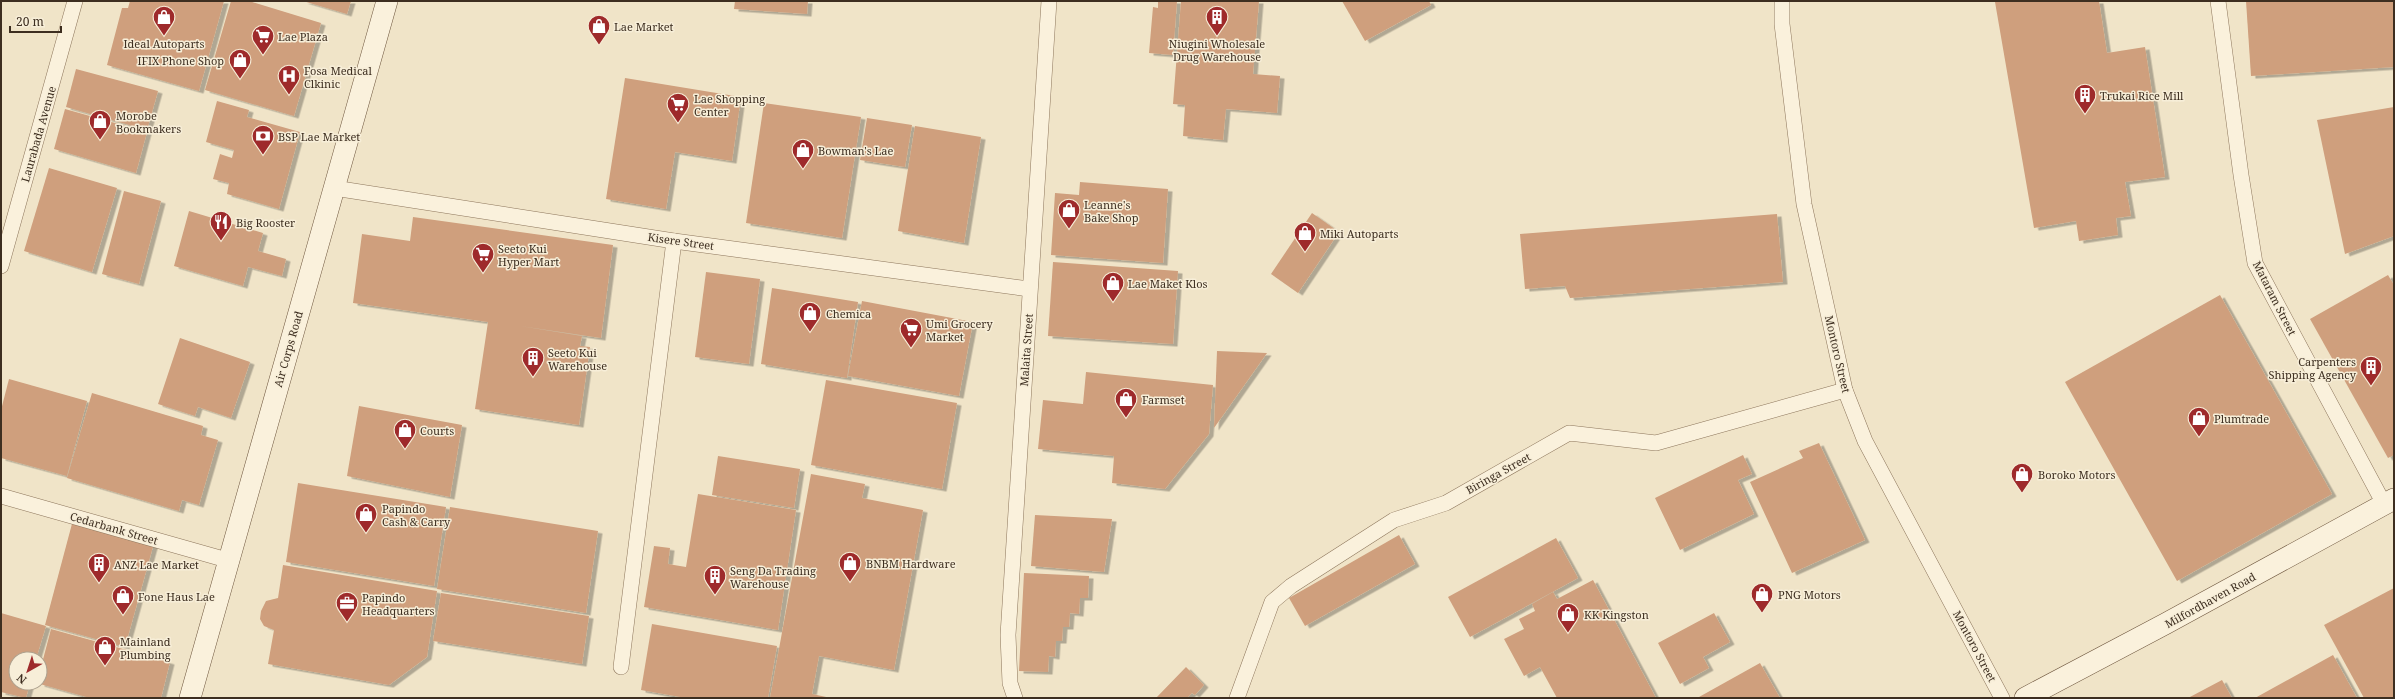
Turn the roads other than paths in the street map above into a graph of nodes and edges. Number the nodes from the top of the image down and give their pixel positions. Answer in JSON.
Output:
{"nodes":[{"id":1,"x":75,"y":1,"type":"edge"},
{"id":2,"x":387,"y":1,"type":"edge"},
{"id":3,"x":1049,"y":1,"type":"edge"},
{"id":4,"x":1782,"y":1,"type":"edge"},
{"id":5,"x":2218,"y":1,"type":"edge"},
{"id":6,"x":334,"y":188,"type":"junction"},
{"id":7,"x":674,"y":241,"type":"junction"},
{"id":8,"x":1,"y":266,"type":"edge"},
{"id":9,"x":1029,"y":289,"type":"junction"},
{"id":10,"x":1845,"y":390,"type":"junction"},
{"id":11,"x":1,"y":496,"type":"edge"},
{"id":12,"x":2389,"y":501,"type":"edge"},
{"id":13,"x":228,"y":560,"type":"junction"},
{"id":14,"x":621,"y":667,"type":"dead end"},
{"id":15,"x":190,"y":698,"type":"edge"},
{"id":16,"x":1015,"y":698,"type":"edge"},
{"id":17,"x":1237,"y":698,"type":"edge"},
{"id":18,"x":2002,"y":698,"type":"edge"},
{"id":19,"x":2025,"y":698,"type":"edge"}],
"edges":[{"from":1,"to":8,"type":"street","name":"Laurabada Avenue"},
{"from":2,"to":6,"type":"street","name":"Air Corps Road"},
{"from":3,"to":9,"type":"street","name":"Malaita Street"},
{"from":4,"to":10,"type":"street","name":"Montoro Street"},
{"from":5,"to":12,"type":"street","name":"Mataram Street"},
{"from":6,"to":7,"type":"street","name":"Kisere Street"},
{"from":6,"to":13,"type":"street","name":"Air Corps Road"},
{"from":7,"to":9,"type":"street","name":"Kisere Street"},
{"from":7,"to":14,"type":"street"},
{"from":9,"to":16,"type":"street","name":"Malaita Street"},
{"from":10,"to":17,"type":"street","name":"Biringa Street"},
{"from":10,"to":18,"type":"street","name":"Montoro Street"},
{"from":11,"to":13,"type":"street","name":"Cedarbank Street"},
{"from":12,"to":19,"type":"street","name":"Milfordhaven Road"},
{"from":13,"to":15,"type":"street","name":"Air Corps Road"}]}
